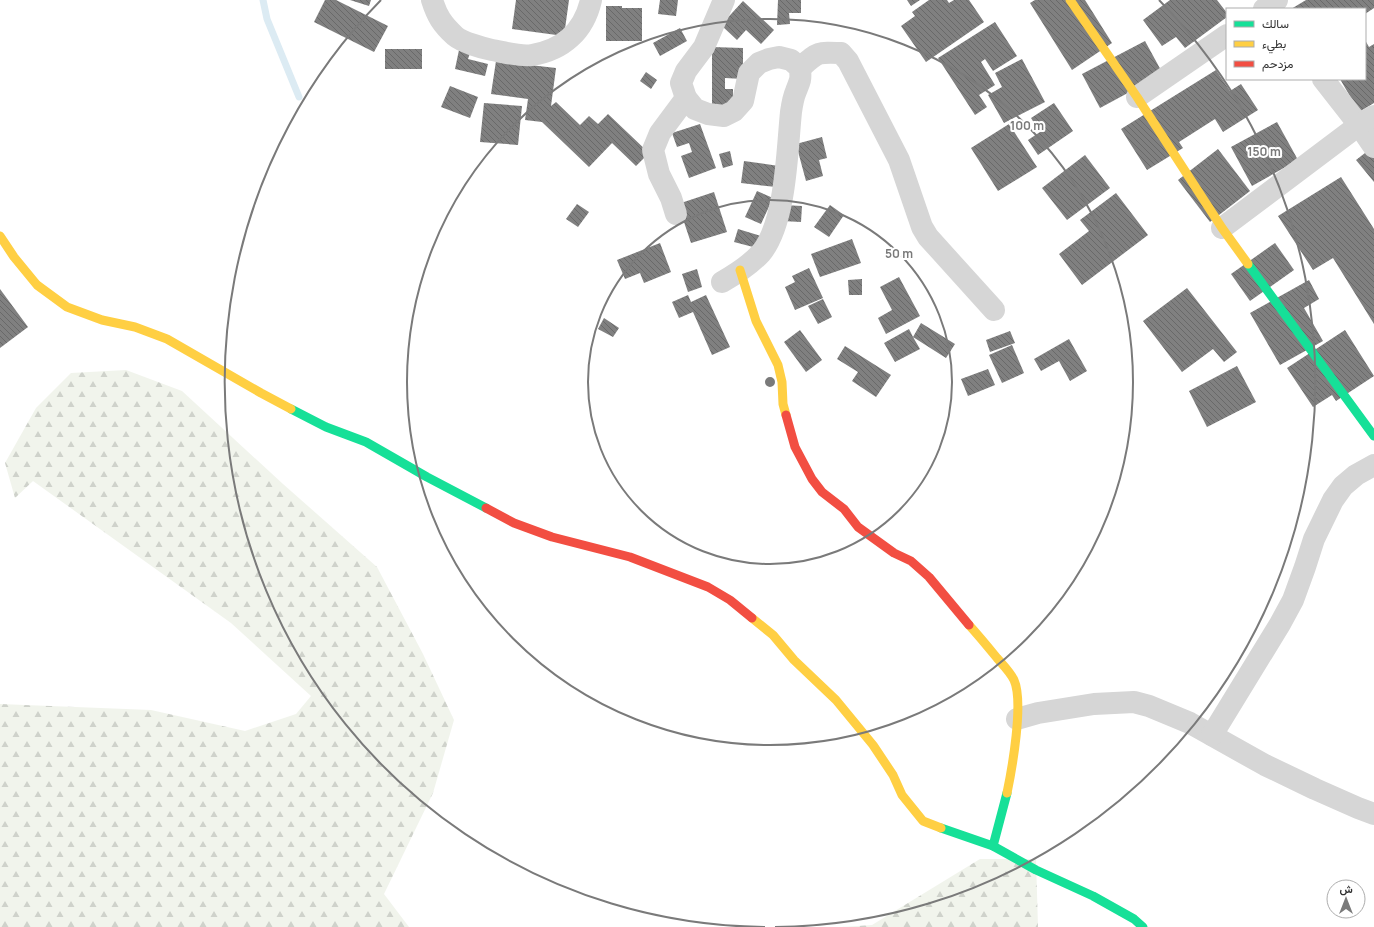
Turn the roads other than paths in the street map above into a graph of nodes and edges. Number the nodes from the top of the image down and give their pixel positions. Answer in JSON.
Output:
{"nodes":[{"id":1,"x":432,"y":0,"type":"edge"},
{"id":2,"x":591,"y":0,"type":"edge"},
{"id":3,"x":724,"y":0,"type":"edge"},
{"id":4,"x":1070,"y":0,"type":"edge"},
{"id":5,"x":1226,"y":36,"type":"edge"},
{"id":6,"x":800,"y":68,"type":"junction"},
{"id":7,"x":1324,"y":80,"type":"edge"},
{"id":8,"x":1137,"y":97,"type":"junction"},
{"id":9,"x":686,"y":98,"type":"junction"},
{"id":10,"x":1367,"y":121,"type":"edge"},
{"id":11,"x":1374,"y":147,"type":"edge"},
{"id":12,"x":676,"y":214,"type":"dead end"},
{"id":13,"x":1222,"y":228,"type":"junction"},
{"id":14,"x":0,"y":236,"type":"edge"},
{"id":15,"x":740,"y":270,"type":"junction"},
{"id":16,"x":722,"y":282,"type":"dead end"},
{"id":17,"x":994,"y":310,"type":"dead end"},
{"id":18,"x":1374,"y":436,"type":"edge"},
{"id":19,"x":1374,"y":465,"type":"edge"},
{"id":20,"x":1017,"y":719,"type":"junction"},
{"id":21,"x":1212,"y":736,"type":"junction"},
{"id":22,"x":1374,"y":814,"type":"edge"},
{"id":23,"x":993,"y":846,"type":"junction"},
{"id":24,"x":1143,"y":927,"type":"edge"}],
"edges":[{"from":1,"to":2,"type":"street"},
{"from":3,"to":9,"type":"street"},
{"from":4,"to":8,"type":"street"},
{"from":5,"to":8,"type":"street"},
{"from":6,"to":9,"type":"street"},
{"from":6,"to":15,"type":"street"},
{"from":6,"to":17,"type":"street"},
{"from":7,"to":10,"type":"street"},
{"from":8,"to":13,"type":"street"},
{"from":9,"to":12,"type":"street"},
{"from":10,"to":11,"type":"street"},
{"from":10,"to":13,"type":"street"},
{"from":13,"to":18,"type":"street"},
{"from":14,"to":23,"type":"street"},
{"from":15,"to":16,"type":"street"},
{"from":15,"to":20,"type":"street"},
{"from":19,"to":21,"type":"street"},
{"from":20,"to":21,"type":"street"},
{"from":20,"to":23,"type":"street"},
{"from":21,"to":22,"type":"street"},
{"from":23,"to":24,"type":"street"}]}
